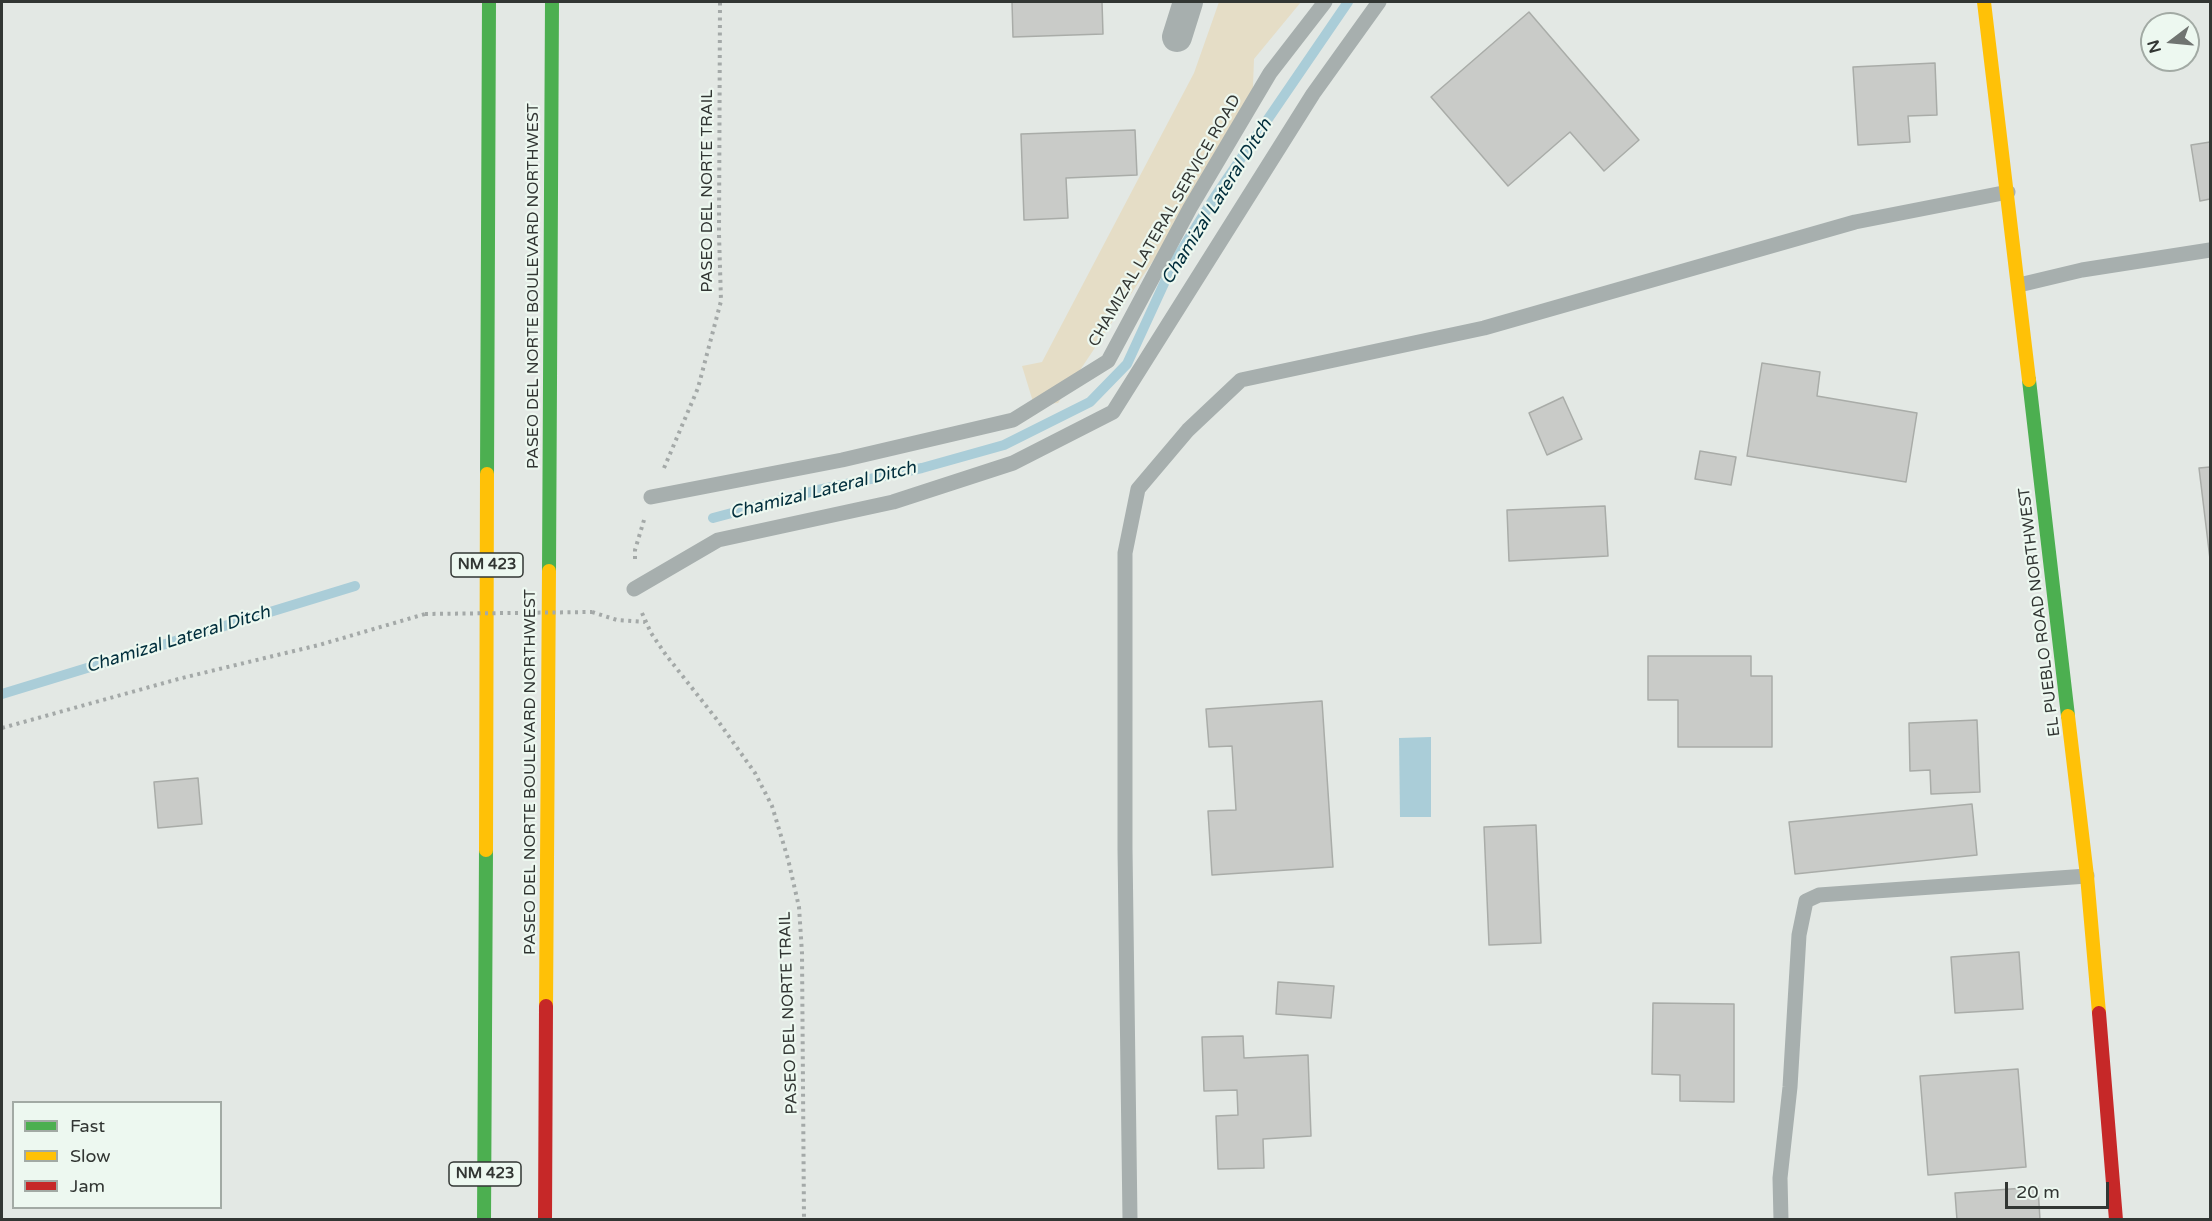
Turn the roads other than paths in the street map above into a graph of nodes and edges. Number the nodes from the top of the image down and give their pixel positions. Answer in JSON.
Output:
{"nodes":[{"id":1,"x":489,"y":2,"type":"edge"},
{"id":2,"x":552,"y":2,"type":"edge"},
{"id":3,"x":1188,"y":2,"type":"edge"},
{"id":4,"x":1324,"y":2,"type":"edge"},
{"id":5,"x":1379,"y":2,"type":"edge"},
{"id":6,"x":1984,"y":2,"type":"edge"},
{"id":7,"x":1177,"y":37,"type":"dead end"},
{"id":8,"x":2007,"y":192,"type":"junction"},
{"id":9,"x":2211,"y":250,"type":"edge"},
{"id":10,"x":2019,"y":285,"type":"junction"},
{"id":11,"x":651,"y":498,"type":"road end"},
{"id":12,"x":634,"y":589,"type":"road end"},
{"id":13,"x":2087,"y":876,"type":"junction"},
{"id":14,"x":484,"y":1220,"type":"edge"},
{"id":15,"x":545,"y":1220,"type":"edge"},
{"id":16,"x":1130,"y":1220,"type":"edge"},
{"id":17,"x":1780,"y":1220,"type":"edge"},
{"id":18,"x":2116,"y":1220,"type":"edge"}],
"edges":[{"from":1,"to":14,"type":"main road","number":"NM 423"},
{"from":2,"to":15,"type":"main road","name":"PASEO DEL NORTE BOULEVARD NORTHWEST","number":"NM 423"},
{"from":3,"to":7,"type":"street"},
{"from":4,"to":11,"type":"lane","name":"CHAMIZAL LATERAL SERVICE ROAD"},
{"from":5,"to":12,"type":"lane"},
{"from":6,"to":8,"type":"main road","name":"EL PUEBLO ROAD NORTHWEST"},
{"from":8,"to":10,"type":"main road","name":"EL PUEBLO ROAD NORTHWEST"},
{"from":8,"to":16,"type":"lane"},
{"from":9,"to":10,"type":"lane"},
{"from":10,"to":13,"type":"main road","name":"EL PUEBLO ROAD NORTHWEST"},
{"from":13,"to":17,"type":"lane"},
{"from":13,"to":18,"type":"main road","name":"EL PUEBLO ROAD NORTHWEST"}]}
